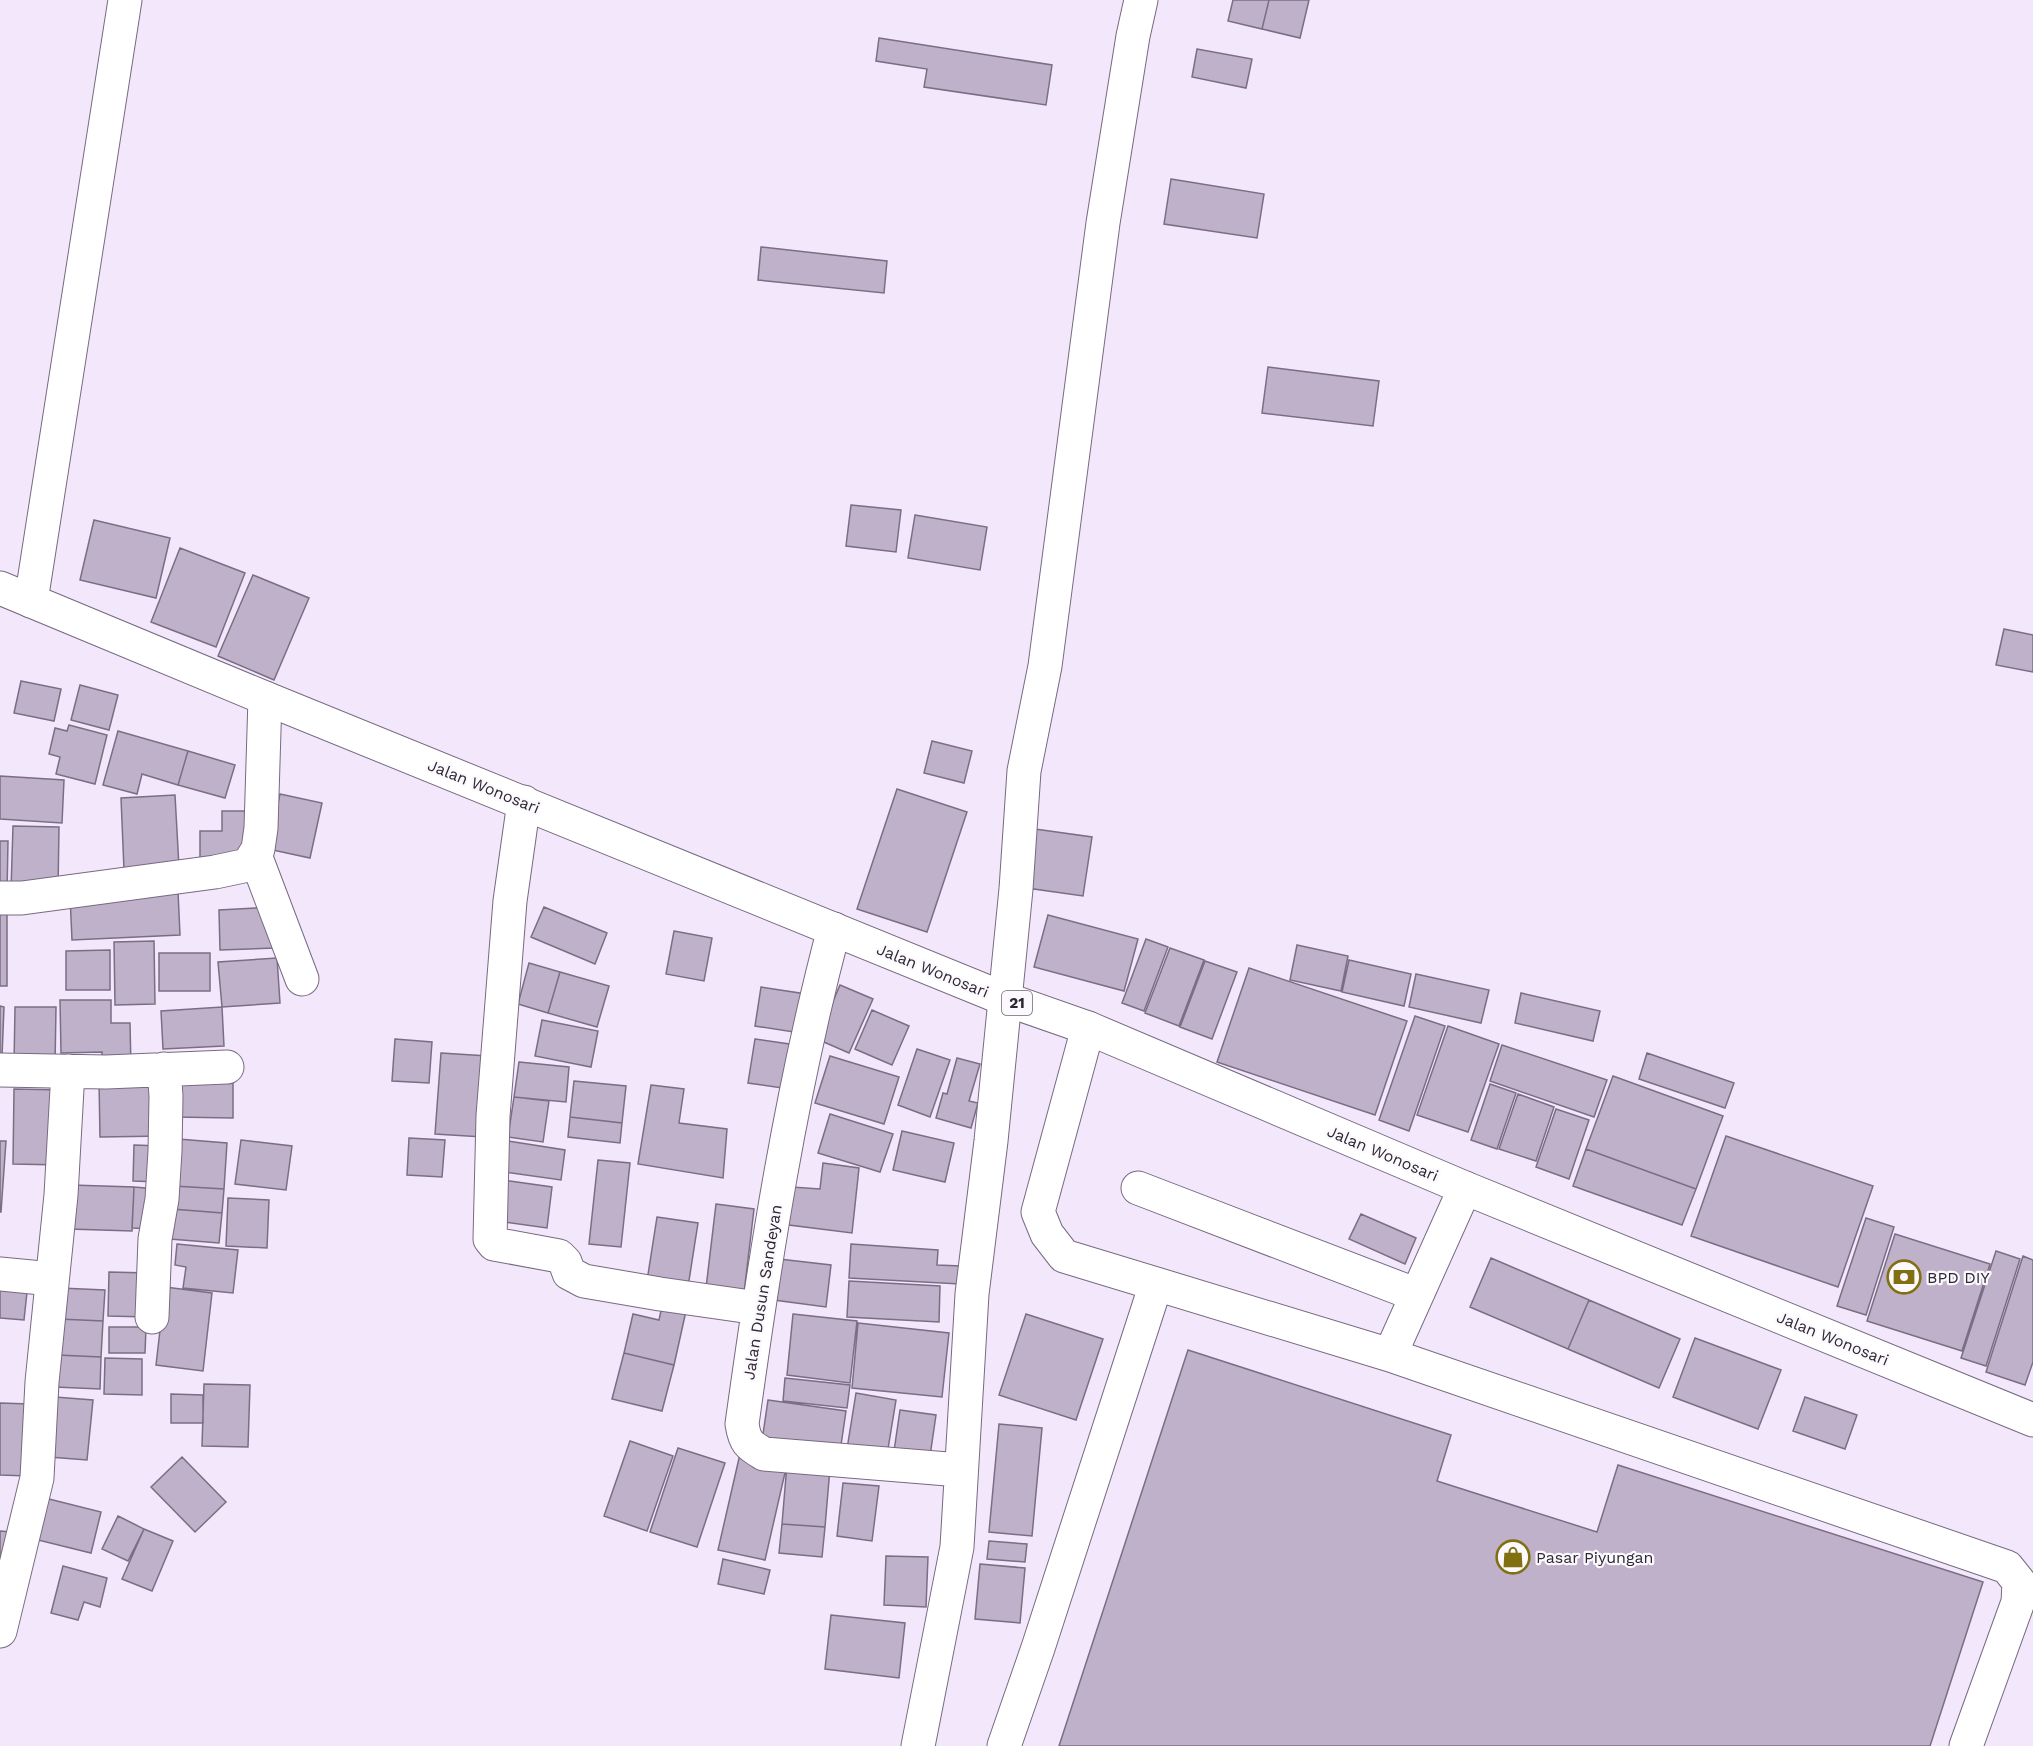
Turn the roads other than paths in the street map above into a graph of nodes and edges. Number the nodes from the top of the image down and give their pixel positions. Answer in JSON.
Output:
{"nodes":[{"id":1,"x":125,"y":0,"type":"edge"},
{"id":2,"x":1141,"y":0,"type":"edge"},
{"id":3,"x":0,"y":588,"type":"edge"},
{"id":4,"x":31,"y":601,"type":"junction"},
{"id":5,"x":265,"y":698,"type":"junction"},
{"id":6,"x":524,"y":802,"type":"junction"},
{"id":7,"x":255,"y":855,"type":"junction"},
{"id":8,"x":0,"y":898,"type":"edge"},
{"id":9,"x":834,"y":929,"type":"junction"},
{"id":10,"x":302,"y":979,"type":"dead end"},
{"id":11,"x":1005,"y":999,"type":"junction"},
{"id":12,"x":1088,"y":1028,"type":"junction"},
{"id":13,"x":227,"y":1067,"type":"dead end"},
{"id":14,"x":0,"y":1070,"type":"edge"},
{"id":15,"x":164,"y":1070,"type":"junction"},
{"id":16,"x":68,"y":1071,"type":"junction"},
{"id":17,"x":1138,"y":1188,"type":"dead end"},
{"id":18,"x":1465,"y":1188,"type":"junction"},
{"id":19,"x":0,"y":1274,"type":"edge"},
{"id":20,"x":52,"y":1279,"type":"junction"},
{"id":21,"x":1156,"y":1284,"type":"junction"},
{"id":22,"x":1418,"y":1295,"type":"junction"},
{"id":23,"x":758,"y":1308,"type":"junction"},
{"id":24,"x":152,"y":1317,"type":"dead end"},
{"id":25,"x":1390,"y":1355,"type":"junction"},
{"id":26,"x":2033,"y":1420,"type":"edge"},
{"id":27,"x":960,"y":1470,"type":"junction"},
{"id":28,"x":0,"y":1631,"type":"edge"},
{"id":29,"x":918,"y":1746,"type":"edge"},
{"id":30,"x":1004,"y":1746,"type":"edge"},
{"id":31,"x":1966,"y":1746,"type":"edge"}],
"edges":[{"from":1,"to":4,"type":"main road"},
{"from":2,"to":11,"type":"main road"},
{"from":3,"to":4,"type":"main road","name":"Jalan Wonosari","number":"21"},
{"from":4,"to":5,"type":"main road","name":"Jalan Wonosari","number":"21"},
{"from":5,"to":6,"type":"main road","name":"Jalan Wonosari","number":"21"},
{"from":5,"to":7,"type":"main road"},
{"from":6,"to":9,"type":"main road","name":"Jalan Wonosari","number":"21"},
{"from":6,"to":23,"type":"main road"},
{"from":7,"to":8,"type":"main road"},
{"from":7,"to":10,"type":"main road"},
{"from":9,"to":11,"type":"main road","name":"Jalan Wonosari","number":"21"},
{"from":9,"to":23,"type":"main road","name":"Jalan Dusun Sandeyan"},
{"from":11,"to":12,"type":"main road","name":"Jalan Wonosari","number":"21"},
{"from":11,"to":27,"type":"main road"},
{"from":12,"to":18,"type":"main road","name":"Jalan Wonosari","number":"21"},
{"from":12,"to":21,"type":"main road"},
{"from":13,"to":15,"type":"main road"},
{"from":14,"to":16,"type":"main road"},
{"from":15,"to":16,"type":"main road"},
{"from":15,"to":24,"type":"main road"},
{"from":16,"to":20,"type":"main road"},
{"from":17,"to":22,"type":"main road"},
{"from":18,"to":22,"type":"main road"},
{"from":18,"to":26,"type":"main road","name":"Jalan Wonosari","number":"21"},
{"from":19,"to":20,"type":"main road"},
{"from":20,"to":28,"type":"main road"},
{"from":21,"to":25,"type":"main road"},
{"from":21,"to":30,"type":"main road"},
{"from":22,"to":25,"type":"main road"},
{"from":23,"to":27,"type":"main road","name":"Jalan Dusun Sandeyan"},
{"from":25,"to":31,"type":"main road"},
{"from":27,"to":29,"type":"main road"}]}
